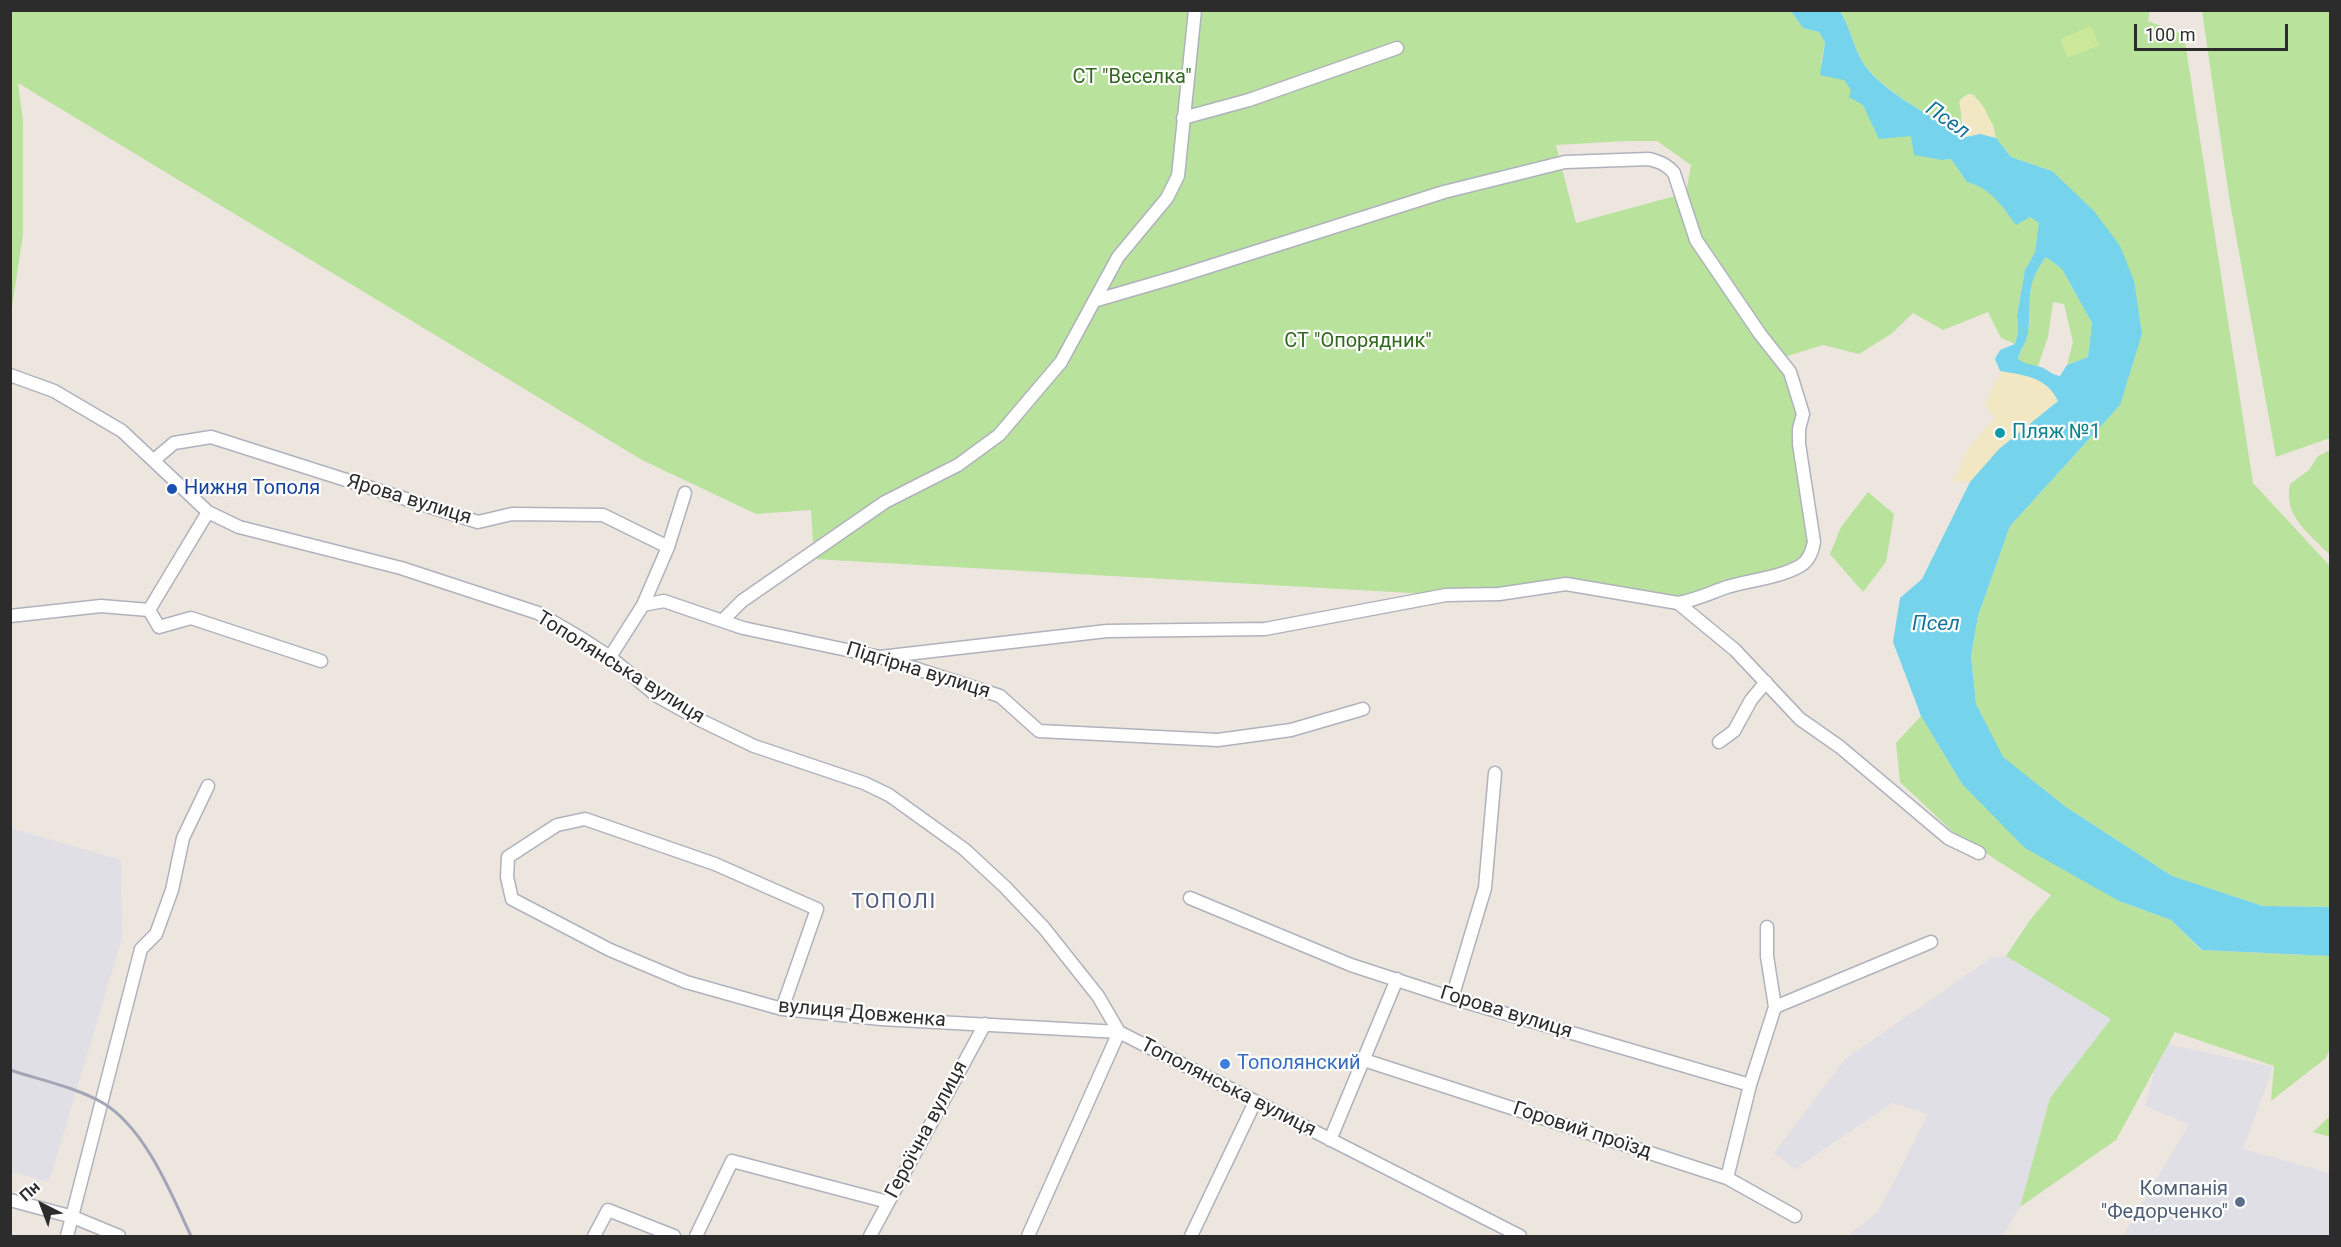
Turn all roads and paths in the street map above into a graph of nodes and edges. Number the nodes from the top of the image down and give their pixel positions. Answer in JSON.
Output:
{"nodes":[{"id":1,"x":1195,"y":10,"type":"edge"},
{"id":2,"x":1397,"y":48,"type":"dead end"},
{"id":3,"x":1183,"y":118,"type":"junction"},
{"id":4,"x":1096,"y":300,"type":"junction"},
{"id":5,"x":10,"y":375,"type":"edge"},
{"id":6,"x":154,"y":460,"type":"junction"},
{"id":7,"x":685,"y":493,"type":"dead end"},
{"id":8,"x":208,"y":512,"type":"junction"},
{"id":9,"x":668,"y":547,"type":"junction"},
{"id":10,"x":1678,"y":603,"type":"junction"},
{"id":11,"x":643,"y":605,"type":"junction"},
{"id":12,"x":148,"y":610,"type":"junction"},
{"id":13,"x":10,"y":616,"type":"edge"},
{"id":14,"x":723,"y":620,"type":"junction"},
{"id":15,"x":610,"y":657,"type":"junction"},
{"id":16,"x":880,"y":657,"type":"junction"},
{"id":17,"x":321,"y":661,"type":"dead end"},
{"id":18,"x":1766,"y":682,"type":"junction"},
{"id":19,"x":1362,"y":709,"type":"dead end"},
{"id":20,"x":1719,"y":742,"type":"dead end"},
{"id":21,"x":1495,"y":773,"type":"dead end"},
{"id":22,"x":208,"y":786,"type":"dead end"},
{"id":23,"x":1979,"y":853,"type":"dead end"},
{"id":24,"x":1190,"y":898,"type":"dead end"},
{"id":25,"x":1767,"y":927,"type":"dead end"},
{"id":26,"x":1931,"y":942,"type":"dead end"},
{"id":27,"x":1397,"y":979,"type":"junction"},
{"id":28,"x":1452,"y":998,"type":"junction"},
{"id":29,"x":1775,"y":1007,"type":"junction"},
{"id":30,"x":782,"y":1009,"type":"junction"},
{"id":31,"x":984,"y":1024,"type":"junction"},
{"id":32,"x":1119,"y":1032,"type":"junction"},
{"id":33,"x":1364,"y":1060,"type":"junction"},
{"id":34,"x":1750,"y":1085,"type":"junction"},
{"id":35,"x":1255,"y":1102,"type":"junction"},
{"id":36,"x":1330,"y":1140,"type":"junction"},
{"id":37,"x":1727,"y":1178,"type":"junction"},
{"id":38,"x":10,"y":1200,"type":"edge"},
{"id":39,"x":888,"y":1202,"type":"junction"},
{"id":40,"x":1795,"y":1216,"type":"dead end"},
{"id":41,"x":73,"y":1217,"type":"junction"},
{"id":42,"x":67,"y":1236,"type":"edge"},
{"id":43,"x":119,"y":1236,"type":"edge"},
{"id":44,"x":594,"y":1236,"type":"edge"},
{"id":45,"x":674,"y":1236,"type":"edge"},
{"id":46,"x":696,"y":1236,"type":"edge"},
{"id":47,"x":870,"y":1236,"type":"edge"},
{"id":48,"x":1028,"y":1236,"type":"edge"},
{"id":49,"x":1191,"y":1236,"type":"edge"},
{"id":50,"x":1520,"y":1236,"type":"edge"}],
"edges":[{"from":1,"to":3,"type":"street"},
{"from":2,"to":3,"type":"street"},
{"from":3,"to":4,"type":"street"},
{"from":4,"to":10,"type":"street"},
{"from":4,"to":14,"type":"street"},
{"from":5,"to":6,"type":"street","name":"Тополянська вулиця"},
{"from":6,"to":8,"type":"street","name":"Тополянська вулиця"},
{"from":6,"to":9,"type":"street","name":"Ярова вулиця"},
{"from":7,"to":9,"type":"street"},
{"from":8,"to":12,"type":"street"},
{"from":8,"to":15,"type":"street","name":"Тополянська вулиця"},
{"from":9,"to":11,"type":"street"},
{"from":10,"to":16,"type":"street"},
{"from":10,"to":18,"type":"street"},
{"from":11,"to":14,"type":"street","name":"Підгірна вулиця"},
{"from":11,"to":15,"type":"street"},
{"from":12,"to":13,"type":"street"},
{"from":12,"to":17,"type":"street"},
{"from":14,"to":16,"type":"street","name":"Підгірна вулиця"},
{"from":15,"to":32,"type":"street","name":"Тополянська вулиця"},
{"from":16,"to":19,"type":"street","name":"Підгірна вулиця"},
{"from":18,"to":20,"type":"street"},
{"from":18,"to":23,"type":"street"},
{"from":21,"to":28,"type":"street"},
{"from":22,"to":41,"type":"street"},
{"from":24,"to":27,"type":"street","name":"Горова вулиця"},
{"from":25,"to":29,"type":"street"},
{"from":26,"to":29,"type":"street"},
{"from":27,"to":28,"type":"street","name":"Горова вулиця"},
{"from":27,"to":33,"type":"street"},
{"from":28,"to":34,"type":"street","name":"Горова вулиця"},
{"from":29,"to":34,"type":"street"},
{"from":30,"to":30,"type":"street","name":"вулиця Довженка"},
{"from":30,"to":31,"type":"street","name":"вулиця Довженка"},
{"from":31,"to":32,"type":"street","name":"вулиця Довженка"},
{"from":31,"to":39,"type":"street","name":"Героїчна вулиця"},
{"from":32,"to":35,"type":"street","name":"Тополянська вулиця"},
{"from":32,"to":48,"type":"street"},
{"from":33,"to":36,"type":"street"},
{"from":33,"to":37,"type":"street","name":"Горовий проїзд"},
{"from":34,"to":37,"type":"street"},
{"from":35,"to":36,"type":"street","name":"Тополянська вулиця"},
{"from":35,"to":49,"type":"street"},
{"from":36,"to":50,"type":"street","name":"Тополянська вулиця"},
{"from":37,"to":40,"type":"street","name":"Горовий проїзд"},
{"from":38,"to":41,"type":"street"},
{"from":39,"to":46,"type":"street"},
{"from":39,"to":47,"type":"street","name":"Героїчна вулиця"},
{"from":41,"to":42,"type":"street"},
{"from":41,"to":43,"type":"street"},
{"from":44,"to":45,"type":"street"}]}
